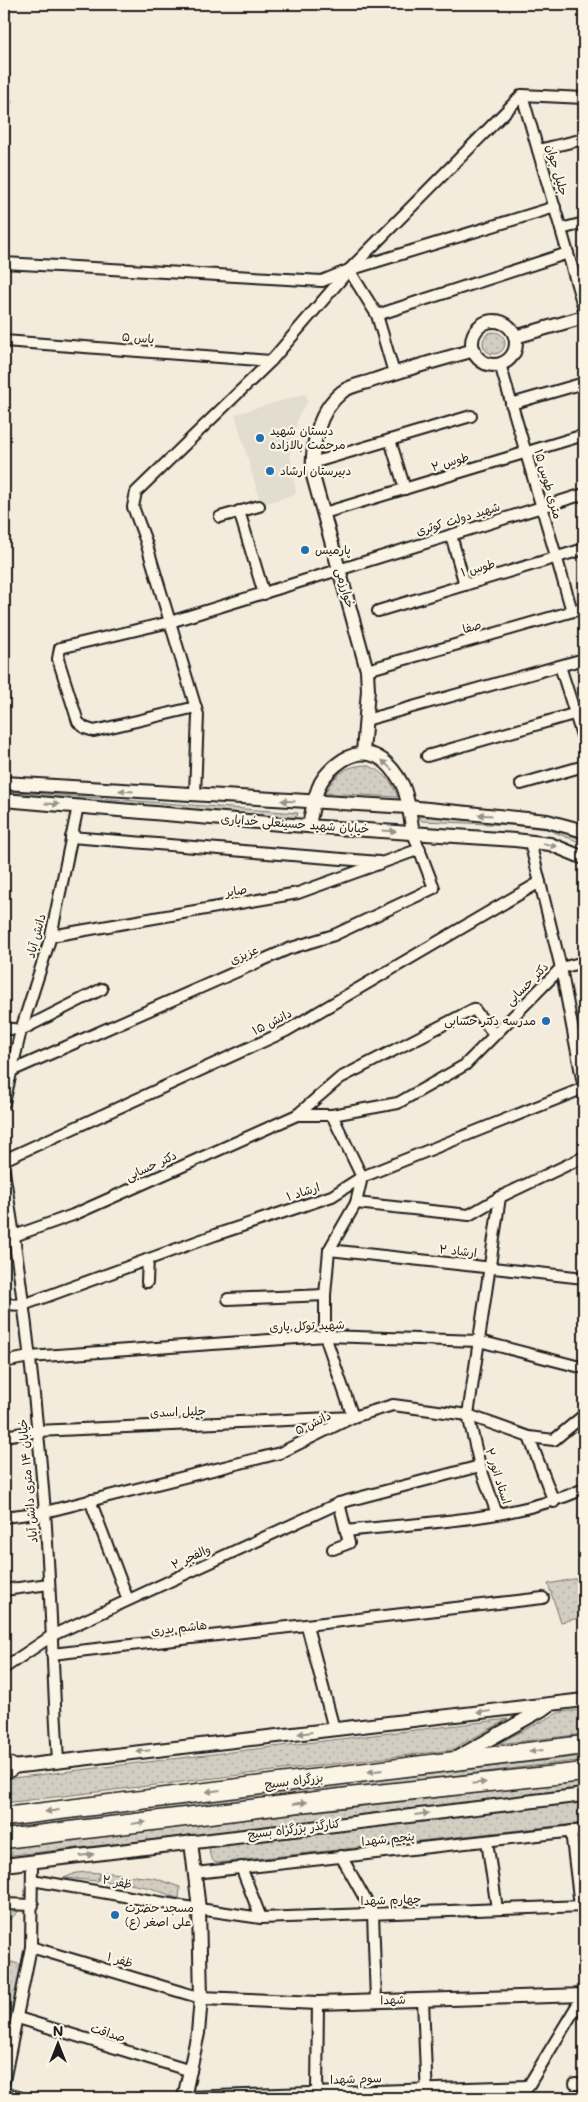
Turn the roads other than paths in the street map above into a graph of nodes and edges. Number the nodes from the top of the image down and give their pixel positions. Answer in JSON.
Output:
{"nodes":[{"id":1,"x":522,"y":95,"type":"junction"},
{"id":2,"x":584,"y":98,"type":"edge"},
{"id":3,"x":584,"y":139,"type":"edge"},
{"id":4,"x":538,"y":150,"type":"junction"},
{"id":5,"x":555,"y":207,"type":"junction"},
{"id":6,"x":584,"y":223,"type":"edge"},
{"id":7,"x":561,"y":229,"type":"junction"},
{"id":8,"x":568,"y":253,"type":"junction"},
{"id":9,"x":4,"y":263,"type":"edge"},
{"id":10,"x":349,"y":270,"type":"junction"},
{"id":11,"x":584,"y":309,"type":"edge"},
{"id":12,"x":378,"y":315,"type":"junction"},
{"id":13,"x":584,"y":317,"type":"edge"},
{"id":14,"x":515,"y":337,"type":"junction"},
{"id":15,"x":4,"y":341,"type":"edge"},
{"id":16,"x":474,"y":350,"type":"junction"},
{"id":17,"x":271,"y":361,"type":"junction"},
{"id":18,"x":500,"y":364,"type":"junction"},
{"id":19,"x":394,"y":373,"type":"junction"},
{"id":20,"x":584,"y":383,"type":"edge"},
{"id":21,"x":511,"y":404,"type":"junction"},
{"id":22,"x":470,"y":416,"type":"dead end"},
{"id":23,"x":584,"y":435,"type":"edge"},
{"id":24,"x":390,"y":440,"type":"junction"},
{"id":25,"x":526,"y":453,"type":"junction"},
{"id":26,"x":312,"y":463,"type":"junction"},
{"id":27,"x":405,"y":489,"type":"junction"},
{"id":28,"x":584,"y":494,"type":"edge"},
{"id":29,"x":259,"y":506,"type":"dead end"},
{"id":30,"x":542,"y":507,"type":"junction"},
{"id":31,"x":240,"y":512,"type":"junction"},
{"id":32,"x":324,"y":513,"type":"junction"},
{"id":33,"x":220,"y":517,"type":"dead end"},
{"id":34,"x":451,"y":535,"type":"junction"},
{"id":35,"x":584,"y":549,"type":"edge"},
{"id":36,"x":557,"y":558,"type":"junction"},
{"id":37,"x":339,"y":569,"type":"junction"},
{"id":38,"x":464,"y":585,"type":"junction"},
{"id":39,"x":264,"y":594,"type":"junction"},
{"id":40,"x":584,"y":608,"type":"edge"},
{"id":41,"x":378,"y":610,"type":"dead end"},
{"id":42,"x":572,"y":611,"type":"junction"},
{"id":43,"x":170,"y":622,"type":"junction"},
{"id":44,"x":584,"y":659,"type":"edge"},
{"id":45,"x":560,"y":666,"type":"junction"},
{"id":46,"x":367,"y":670,"type":"junction"},
{"id":47,"x":196,"y":707,"type":"junction"},
{"id":48,"x":580,"y":712,"type":"edge"},
{"id":49,"x":366,"y":720,"type":"junction"},
{"id":50,"x":584,"y":742,"type":"edge"},
{"id":51,"x":363,"y":752,"type":"junction"},
{"id":52,"x":427,"y":756,"type":"dead end"},
{"id":53,"x":584,"y":766,"type":"edge"},
{"id":54,"x":4,"y":783,"type":"edge"},
{"id":55,"x":521,"y":784,"type":"dead end"},
{"id":56,"x":195,"y":794,"type":"junction"},
{"id":57,"x":4,"y":800,"type":"edge"},
{"id":58,"x":313,"y":802,"type":"junction"},
{"id":59,"x":78,"y":806,"type":"junction"},
{"id":60,"x":408,"y":807,"type":"junction"},
{"id":61,"x":309,"y":826,"type":"junction"},
{"id":62,"x":584,"y":831,"type":"edge"},
{"id":63,"x":413,"y":833,"type":"junction"},
{"id":64,"x":71,"y":837,"type":"junction"},
{"id":65,"x":530,"y":842,"type":"junction"},
{"id":66,"x":420,"y":850,"type":"junction"},
{"id":67,"x":584,"y":858,"type":"edge"},
{"id":68,"x":383,"y":863,"type":"junction"},
{"id":69,"x":540,"y":882,"type":"junction"},
{"id":70,"x":51,"y":936,"type":"junction"},
{"id":71,"x":584,"y":962,"type":"edge"},
{"id":72,"x":560,"y":968,"type":"junction"},
{"id":73,"x":102,"y":989,"type":"dead end"},
{"id":74,"x":4,"y":1028,"type":"edge"},
{"id":75,"x":21,"y":1030,"type":"junction"},
{"id":76,"x":494,"y":1034,"type":"junction"},
{"id":77,"x":579,"y":1038,"type":"edge"},
{"id":78,"x":7,"y":1071,"type":"edge"},
{"id":79,"x":584,"y":1088,"type":"edge"},
{"id":80,"x":4,"y":1103,"type":"edge"},
{"id":81,"x":297,"y":1115,"type":"junction"},
{"id":82,"x":332,"y":1115,"type":"junction"},
{"id":83,"x":584,"y":1157,"type":"edge"},
{"id":84,"x":4,"y":1160,"type":"edge"},
{"id":85,"x":4,"y":1171,"type":"edge"},
{"id":86,"x":362,"y":1177,"type":"junction"},
{"id":87,"x":500,"y":1197,"type":"junction"},
{"id":88,"x":356,"y":1203,"type":"junction"},
{"id":89,"x":10,"y":1230,"type":"edge"},
{"id":90,"x":329,"y":1250,"type":"junction"},
{"id":91,"x":148,"y":1259,"type":"junction"},
{"id":92,"x":489,"y":1268,"type":"junction"},
{"id":93,"x":584,"y":1278,"type":"edge"},
{"id":94,"x":147,"y":1282,"type":"dead end"},
{"id":95,"x":325,"y":1295,"type":"junction"},
{"id":96,"x":228,"y":1299,"type":"dead end"},
{"id":97,"x":4,"y":1304,"type":"edge"},
{"id":98,"x":23,"y":1305,"type":"junction"},
{"id":99,"x":325,"y":1336,"type":"junction"},
{"id":100,"x":479,"y":1341,"type":"junction"},
{"id":101,"x":29,"y":1357,"type":"junction"},
{"id":102,"x":4,"y":1362,"type":"edge"},
{"id":103,"x":584,"y":1368,"type":"edge"},
{"id":104,"x":468,"y":1415,"type":"junction"},
{"id":105,"x":584,"y":1415,"type":"edge"},
{"id":106,"x":353,"y":1417,"type":"junction"},
{"id":107,"x":36,"y":1431,"type":"junction"},
{"id":108,"x":4,"y":1436,"type":"edge"},
{"id":109,"x":529,"y":1437,"type":"junction"},
{"id":110,"x":480,"y":1466,"type":"junction"},
{"id":111,"x":584,"y":1489,"type":"edge"},
{"id":112,"x":90,"y":1500,"type":"junction"},
{"id":113,"x":554,"y":1502,"type":"junction"},
{"id":114,"x":339,"y":1503,"type":"junction"},
{"id":115,"x":45,"y":1512,"type":"junction"},
{"id":116,"x":497,"y":1514,"type":"junction"},
{"id":117,"x":4,"y":1517,"type":"edge"},
{"id":118,"x":346,"y":1531,"type":"junction"},
{"id":119,"x":333,"y":1548,"type":"dead end"},
{"id":120,"x":49,"y":1584,"type":"junction"},
{"id":121,"x":4,"y":1590,"type":"edge"},
{"id":122,"x":543,"y":1598,"type":"dead end"},
{"id":123,"x":128,"y":1600,"type":"junction"},
{"id":124,"x":307,"y":1626,"type":"junction"},
{"id":125,"x":53,"y":1635,"type":"junction"},
{"id":126,"x":52,"y":1654,"type":"junction"},
{"id":127,"x":4,"y":1668,"type":"edge"},
{"id":128,"x":584,"y":1700,"type":"edge"},
{"id":129,"x":554,"y":1703,"type":"junction"},
{"id":130,"x":334,"y":1729,"type":"junction"},
{"id":131,"x":584,"y":1745,"type":"edge"},
{"id":132,"x":58,"y":1761,"type":"junction"},
{"id":133,"x":449,"y":1762,"type":"junction"},
{"id":134,"x":6,"y":1768,"type":"edge"},
{"id":135,"x":584,"y":1772,"type":"edge"},
{"id":136,"x":584,"y":1795,"type":"edge"},
{"id":137,"x":4,"y":1817,"type":"edge"},
{"id":138,"x":584,"y":1830,"type":"edge"},
{"id":139,"x":571,"y":1832,"type":"junction"},
{"id":140,"x":4,"y":1839,"type":"edge"},
{"id":141,"x":487,"y":1841,"type":"junction"},
{"id":142,"x":191,"y":1842,"type":"junction"},
{"id":143,"x":341,"y":1856,"type":"junction"},
{"id":144,"x":32,"y":1862,"type":"junction"},
{"id":145,"x":4,"y":1865,"type":"edge"},
{"id":146,"x":241,"y":1867,"type":"junction"},
{"id":147,"x":195,"y":1873,"type":"junction"},
{"id":148,"x":32,"y":1880,"type":"junction"},
{"id":149,"x":4,"y":1904,"type":"edge"},
{"id":150,"x":33,"y":1905,"type":"junction"},
{"id":151,"x":582,"y":1906,"type":"edge"},
{"id":152,"x":199,"y":1909,"type":"junction"},
{"id":153,"x":496,"y":1909,"type":"junction"},
{"id":154,"x":373,"y":1913,"type":"junction"},
{"id":155,"x":261,"y":1918,"type":"junction"},
{"id":156,"x":31,"y":1947,"type":"junction"},
{"id":157,"x":584,"y":1994,"type":"edge"},
{"id":158,"x":201,"y":1998,"type":"junction"},
{"id":159,"x":423,"y":2000,"type":"junction"},
{"id":160,"x":376,"y":2001,"type":"junction"},
{"id":161,"x":318,"y":2003,"type":"junction"},
{"id":162,"x":18,"y":2018,"type":"junction"},
{"id":163,"x":191,"y":2071,"type":"junction"},
{"id":164,"x":4,"y":2081,"type":"edge"},
{"id":165,"x":528,"y":2086,"type":"junction"},
{"id":166,"x":4,"y":2093,"type":"edge"},
{"id":167,"x":317,"y":2093,"type":"junction"},
{"id":168,"x":426,"y":2094,"type":"edge"},
{"id":169,"x":303,"y":2096,"type":"edge"},
{"id":170,"x":22,"y":2098,"type":"edge"},
{"id":171,"x":184,"y":2098,"type":"edge"},
{"id":172,"x":521,"y":2098,"type":"edge"}],
"edges":[{"from":1,"to":2,"type":"street"},
{"from":1,"to":4,"type":"street","name":"جلیل جوان"},
{"from":1,"to":10,"type":"street"},
{"from":3,"to":4,"type":"street"},
{"from":4,"to":5,"type":"street","name":"جلیل جوان"},
{"from":5,"to":7,"type":"street","name":"جلیل جوان"},
{"from":5,"to":10,"type":"street"},
{"from":6,"to":7,"type":"street"},
{"from":7,"to":8,"type":"street","name":"جلیل جوان"},
{"from":8,"to":11,"type":"street","name":"جلیل جوان"},
{"from":8,"to":12,"type":"street"},
{"from":9,"to":10,"type":"street"},
{"from":10,"to":12,"type":"street"},
{"from":10,"to":17,"type":"street"},
{"from":12,"to":19,"type":"street"},
{"from":13,"to":14,"type":"street"},
{"from":14,"to":16,"type":"street"},
{"from":14,"to":18,"type":"street"},
{"from":15,"to":17,"type":"street","name":"یاس ۵"},
{"from":16,"to":18,"type":"street"},
{"from":16,"to":19,"type":"street","name":"خوارزمی"},
{"from":17,"to":43,"type":"street"},
{"from":18,"to":21,"type":"street","name":"۱۵ متری طوس"},
{"from":19,"to":26,"type":"street","name":"خوارزمی"},
{"from":20,"to":21,"type":"street"},
{"from":21,"to":25,"type":"street","name":"۱۵ متری طوس"},
{"from":22,"to":24,"type":"street"},
{"from":23,"to":25,"type":"street","name":"طوس ۲"},
{"from":24,"to":26,"type":"street"},
{"from":24,"to":27,"type":"street"},
{"from":25,"to":27,"type":"street","name":"طوس ۲"},
{"from":25,"to":30,"type":"street","name":"۱۵ متری طوس"},
{"from":26,"to":32,"type":"street","name":"خوارزمی"},
{"from":27,"to":32,"type":"street","name":"طوس ۲"},
{"from":28,"to":30,"type":"street","name":"شهید دولت کوثری"},
{"from":29,"to":31,"type":"street"},
{"from":30,"to":34,"type":"street","name":"شهید دولت کوثری"},
{"from":30,"to":36,"type":"street","name":"۱۵ متری طوس"},
{"from":31,"to":33,"type":"street"},
{"from":31,"to":39,"type":"street"},
{"from":32,"to":37,"type":"street","name":"خوارزمی"},
{"from":34,"to":37,"type":"street","name":"شهید دولت کوثری"},
{"from":34,"to":38,"type":"street"},
{"from":35,"to":36,"type":"street","name":"طوس ۱"},
{"from":36,"to":38,"type":"street","name":"طوس ۱"},
{"from":36,"to":42,"type":"street","name":"۱۵ متری طوس"},
{"from":37,"to":39,"type":"street","name":"شهید دولت کوثری"},
{"from":37,"to":46,"type":"street","name":"خوارزمی"},
{"from":38,"to":41,"type":"street","name":"طوس ۱"},
{"from":39,"to":43,"type":"street","name":"شهید دولت کوثری"},
{"from":40,"to":42,"type":"street","name":"صفا"},
{"from":42,"to":46,"type":"street","name":"صفا"},
{"from":43,"to":47,"type":"street"},
{"from":43,"to":47,"type":"street","name":"شهید دولت کوثری"},
{"from":44,"to":45,"type":"street"},
{"from":45,"to":48,"type":"street"},
{"from":45,"to":49,"type":"street"},
{"from":46,"to":49,"type":"street","name":"خوارزمی"},
{"from":47,"to":56,"type":"street"},
{"from":48,"to":50,"type":"street"},
{"from":48,"to":52,"type":"street"},
{"from":49,"to":51,"type":"street","name":"خوارزمی"},
{"from":51,"to":58,"type":"street"},
{"from":60,"to":51,"type":"street","one_way":true},
{"from":53,"to":55,"type":"street"},
{"from":56,"to":54,"type":"street","name":"خیابان شهید حسینعلی خدایاری","one_way":true},
{"from":58,"to":56,"type":"street","name":"خیابان شهید حسینعلی خدایاری","one_way":true},
{"from":57,"to":59,"type":"street","name":"خیابان شهید حسینعلی خدایاری","one_way":true},
{"from":58,"to":60,"type":"street","name":"خیابان شهید حسینعلی خدایاری"},
{"from":58,"to":61,"type":"street"},
{"from":59,"to":61,"type":"street","name":"خیابان شهید حسینعلی خدایاری"},
{"from":59,"to":64,"type":"street","name":"دانش آباد"},
{"from":62,"to":60,"type":"street","name":"خیابان شهید حسینعلی خدایاری","one_way":true},
{"from":60,"to":63,"type":"street"},
{"from":61,"to":63,"type":"street","name":"خیابان شهید حسینعلی خدایاری","one_way":true},
{"from":63,"to":65,"type":"street","name":"خیابان شهید حسینعلی خدایاری"},
{"from":63,"to":66,"type":"street","name":"عزیزی"},
{"from":64,"to":68,"type":"street"},
{"from":64,"to":70,"type":"street","name":"دانش آباد"},
{"from":65,"to":67,"type":"street","name":"خیابان شهید حسینعلی خدایاری","one_way":true},
{"from":65,"to":69,"type":"street"},
{"from":66,"to":68,"type":"street","name":"صابر"},
{"from":66,"to":78,"type":"street","name":"عزیزی"},
{"from":68,"to":70,"type":"street","name":"صابر"},
{"from":69,"to":72,"type":"street"},
{"from":69,"to":84,"type":"street","name":"دانش ۱۵"},
{"from":70,"to":75,"type":"street","name":"دانش آباد"},
{"from":71,"to":72,"type":"street","name":"دکتر حسابی"},
{"from":72,"to":76,"type":"street","name":"دکتر حسابی"},
{"from":72,"to":77,"type":"street"},
{"from":73,"to":75,"type":"street"},
{"from":74,"to":75,"type":"street"},
{"from":75,"to":78,"type":"street","name":"دانش آباد"},
{"from":76,"to":81,"type":"street","name":"دکتر حسابی"},
{"from":76,"to":82,"type":"street","name":"دکتر حسابی"},
{"from":77,"to":79,"type":"street"},
{"from":78,"to":80,"type":"street"},
{"from":79,"to":86,"type":"street","name":"ارشاد ۱"},
{"from":81,"to":82,"type":"street","name":"دکتر حسابی"},
{"from":81,"to":89,"type":"street","name":"دکتر حسابی"},
{"from":82,"to":86,"type":"street"},
{"from":83,"to":87,"type":"street"},
{"from":85,"to":89,"type":"street","name":"خیابان ۱۴ متری دانش آباد"},
{"from":86,"to":88,"type":"street"},
{"from":86,"to":91,"type":"street","name":"ارشاد ۱"},
{"from":87,"to":88,"type":"street"},
{"from":87,"to":92,"type":"street"},
{"from":88,"to":90,"type":"street"},
{"from":89,"to":98,"type":"street","name":"خیابان ۱۴ متری دانش آباد"},
{"from":90,"to":92,"type":"street","name":"ارشاد ۲"},
{"from":90,"to":95,"type":"street"},
{"from":91,"to":94,"type":"street"},
{"from":91,"to":98,"type":"street","name":"ارشاد ۱"},
{"from":92,"to":93,"type":"street","name":"ارشاد ۲"},
{"from":92,"to":100,"type":"street"},
{"from":95,"to":96,"type":"street"},
{"from":95,"to":99,"type":"street"},
{"from":97,"to":98,"type":"street"},
{"from":98,"to":101,"type":"street","name":"خیابان ۱۴ متری دانش آباد"},
{"from":99,"to":100,"type":"street","name":"شهید توکل یاری"},
{"from":99,"to":101,"type":"street","name":"شهید توکل یاری"},
{"from":99,"to":106,"type":"street"},
{"from":100,"to":103,"type":"street","name":"شهید توکل یاری"},
{"from":100,"to":104,"type":"street"},
{"from":101,"to":102,"type":"street","name":"شهید توکل یاری"},
{"from":101,"to":107,"type":"street","name":"خیابان ۱۴ متری دانش آباد"},
{"from":104,"to":106,"type":"street","name":"دانش ۵"},
{"from":104,"to":109,"type":"street","name":"دانش ۵"},
{"from":104,"to":110,"type":"street","name":"استاد انور ۲"},
{"from":105,"to":109,"type":"street","name":"دانش ۵"},
{"from":106,"to":107,"type":"street","name":"جلیل اسدی"},
{"from":106,"to":112,"type":"street","name":"دانش ۵"},
{"from":107,"to":108,"type":"street","name":"جلیل اسدی"},
{"from":107,"to":115,"type":"street","name":"خیابان ۱۴ متری دانش آباد"},
{"from":109,"to":113,"type":"street"},
{"from":110,"to":114,"type":"street","name":"والفجر ۲"},
{"from":110,"to":116,"type":"street","name":"استاد انور ۲"},
{"from":111,"to":113,"type":"street","name":"استاد انور ۲"},
{"from":112,"to":115,"type":"street","name":"دانش ۵"},
{"from":112,"to":123,"type":"street"},
{"from":113,"to":116,"type":"street","name":"استاد انور ۲"},
{"from":114,"to":118,"type":"street"},
{"from":114,"to":123,"type":"street","name":"والفجر ۲"},
{"from":115,"to":117,"type":"street","name":"دانش ۵"},
{"from":115,"to":120,"type":"street","name":"خیابان ۱۴ متری دانش آباد"},
{"from":116,"to":118,"type":"street"},
{"from":118,"to":119,"type":"street"},
{"from":120,"to":121,"type":"street"},
{"from":120,"to":125,"type":"street","name":"خیابان ۱۴ متری دانش آباد"},
{"from":122,"to":124,"type":"street","name":"هاشم بدری"},
{"from":123,"to":125,"type":"street","name":"والفجر ۲"},
{"from":124,"to":126,"type":"street","name":"هاشم بدری"},
{"from":124,"to":130,"type":"street"},
{"from":125,"to":126,"type":"street","name":"خیابان ۱۴ متری دانش آباد"},
{"from":125,"to":127,"type":"street","name":"والفجر ۲"},
{"from":126,"to":132,"type":"street","name":"خیابان ۱۴ متری دانش آباد"},
{"from":128,"to":129,"type":"street"},
{"from":129,"to":130,"type":"street","one_way":true},
{"from":129,"to":133,"type":"street"},
{"from":130,"to":132,"type":"street","one_way":true},
{"from":131,"to":133,"type":"highway","name":"بزرگراه بسیج","one_way":true},
{"from":132,"to":134,"type":"street"},
{"from":133,"to":137,"type":"highway","name":"بزرگراه بسیج","one_way":true},
{"from":140,"to":135,"type":"highway","name":"بزرگراه بسیج","one_way":true},
{"from":142,"to":136,"type":"street","name":"کنارگذر بزرگراه بسیج","one_way":true},
{"from":138,"to":139,"type":"street","name":"پنجم شهدا"},
{"from":139,"to":141,"type":"street","name":"پنجم شهدا"},
{"from":139,"to":151,"type":"street"},
{"from":141,"to":143,"type":"street","name":"پنجم شهدا"},
{"from":141,"to":153,"type":"street"},
{"from":144,"to":142,"type":"street","name":"کنارگذر بزرگراه بسیج","one_way":true},
{"from":142,"to":147,"type":"street"},
{"from":143,"to":146,"type":"street","name":"پنجم شهدا"},
{"from":143,"to":154,"type":"street"},
{"from":144,"to":145,"type":"street","name":"کنارگذر بزرگراه بسیج"},
{"from":144,"to":148,"type":"street"},
{"from":146,"to":147,"type":"street","name":"پنجم شهدا"},
{"from":146,"to":155,"type":"street"},
{"from":147,"to":152,"type":"street"},
{"from":148,"to":150,"type":"street"},
{"from":148,"to":152,"type":"street","name":"ظفر ۲"},
{"from":149,"to":150,"type":"street"},
{"from":150,"to":156,"type":"street"},
{"from":151,"to":153,"type":"street","name":"چهارم شهدا"},
{"from":152,"to":155,"type":"street","name":"چهارم شهدا"},
{"from":152,"to":158,"type":"street"},
{"from":153,"to":154,"type":"street","name":"چهارم شهدا"},
{"from":154,"to":155,"type":"street","name":"چهارم شهدا"},
{"from":154,"to":160,"type":"street"},
{"from":156,"to":158,"type":"street","name":"ظفر ۱"},
{"from":156,"to":162,"type":"street"},
{"from":157,"to":159,"type":"street","name":"شهدا"},
{"from":157,"to":165,"type":"street"},
{"from":158,"to":161,"type":"street","name":"شهدا"},
{"from":158,"to":163,"type":"street"},
{"from":159,"to":160,"type":"street","name":"شهدا"},
{"from":159,"to":168,"type":"street"},
{"from":160,"to":161,"type":"street","name":"شهدا"},
{"from":161,"to":167,"type":"street"},
{"from":162,"to":163,"type":"street","name":"صداقت"},
{"from":162,"to":164,"type":"street"},
{"from":163,"to":171,"type":"street"},
{"from":165,"to":168,"type":"street","name":"سوم شهدا"},
{"from":165,"to":172,"type":"street"},
{"from":166,"to":170,"type":"street"},
{"from":167,"to":168,"type":"street","name":"سوم شهدا"},
{"from":167,"to":169,"type":"street","name":"سوم شهدا"},
{"from":169,"to":171,"type":"street","name":"سوم شهدا"}]}
